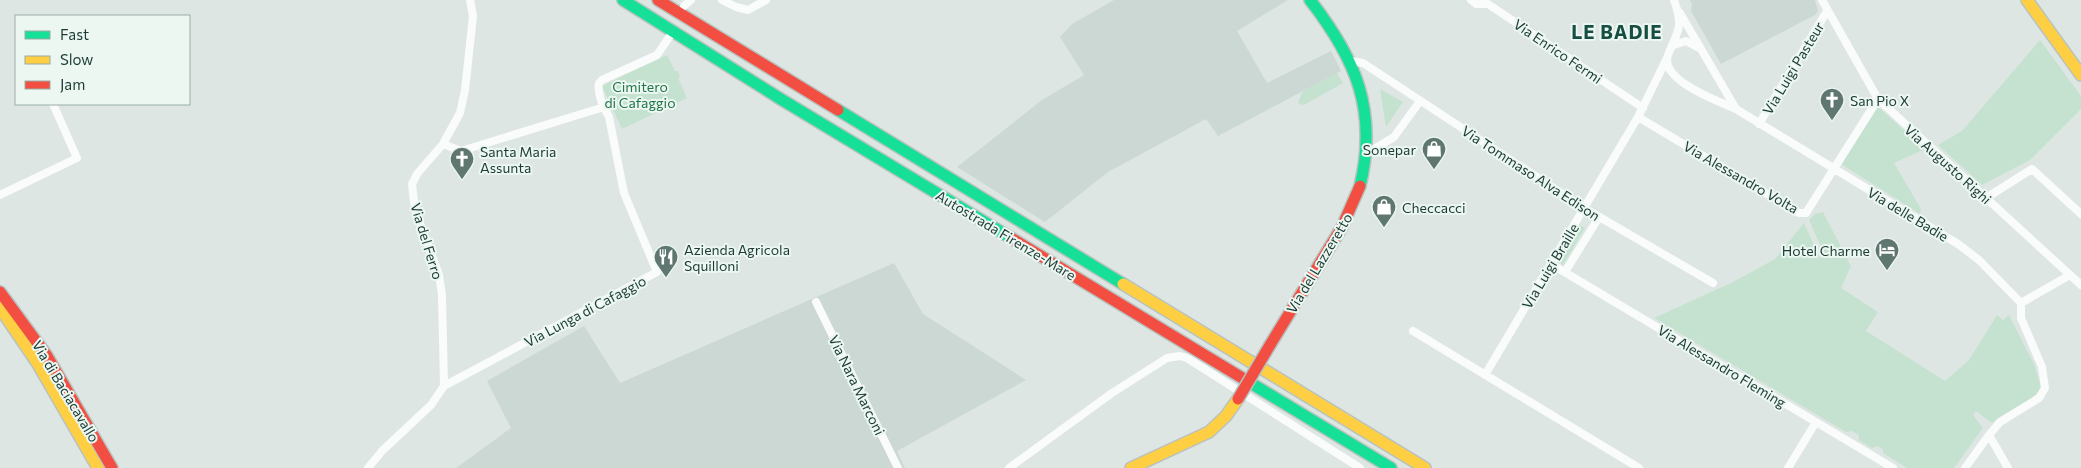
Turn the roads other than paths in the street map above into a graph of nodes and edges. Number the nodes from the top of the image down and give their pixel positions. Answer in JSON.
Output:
{"nodes":[{"id":1,"x":470,"y":0,"type":"edge"},
{"id":2,"x":623,"y":0,"type":"edge"},
{"id":3,"x":658,"y":0,"type":"edge"},
{"id":4,"x":691,"y":0,"type":"edge"},
{"id":5,"x":722,"y":0,"type":"edge"},
{"id":6,"x":766,"y":0,"type":"edge"},
{"id":7,"x":1310,"y":0,"type":"edge"},
{"id":8,"x":1471,"y":0,"type":"edge"},
{"id":9,"x":1674,"y":0,"type":"edge"},
{"id":10,"x":1822,"y":0,"type":"edge"},
{"id":11,"x":2027,"y":0,"type":"edge"},
{"id":12,"x":684,"y":6,"type":"dead end"},
{"id":13,"x":1678,"y":10,"type":"junction"},
{"id":14,"x":1827,"y":12,"type":"junction"},
{"id":15,"x":670,"y":36,"type":"dead end"},
{"id":16,"x":1674,"y":46,"type":"junction"},
{"id":17,"x":1702,"y":50,"type":"junction"},
{"id":18,"x":1668,"y":56,"type":"junction"},
{"id":19,"x":1351,"y":61,"type":"junction"},
{"id":20,"x":1672,"y":75,"type":"junction"},
{"id":21,"x":2081,"y":75,"type":"edge"},
{"id":22,"x":1656,"y":78,"type":"junction"},
{"id":23,"x":1719,"y":81,"type":"junction"},
{"id":24,"x":1705,"y":96,"type":"junction"},
{"id":25,"x":1878,"y":100,"type":"junction"},
{"id":26,"x":1420,"y":101,"type":"junction"},
{"id":27,"x":53,"y":105,"type":"edge"},
{"id":28,"x":604,"y":107,"type":"junction"},
{"id":29,"x":1643,"y":108,"type":"junction"},
{"id":30,"x":1736,"y":109,"type":"junction"},
{"id":31,"x":1638,"y":117,"type":"junction"},
{"id":32,"x":1759,"y":124,"type":"junction"},
{"id":33,"x":443,"y":144,"type":"junction"},
{"id":34,"x":1366,"y":154,"type":"junction"},
{"id":35,"x":1833,"y":169,"type":"junction"},
{"id":36,"x":0,"y":196,"type":"edge"},
{"id":37,"x":1986,"y":198,"type":"junction"},
{"id":38,"x":1584,"y":208,"type":"junction"},
{"id":39,"x":2081,"y":214,"type":"edge"},
{"id":40,"x":1599,"y":217,"type":"junction"},
{"id":41,"x":1551,"y":264,"type":"junction"},
{"id":42,"x":1565,"y":272,"type":"junction"},
{"id":43,"x":2070,"y":275,"type":"junction"},
{"id":44,"x":1713,"y":283,"type":"dead end"},
{"id":45,"x":2081,"y":285,"type":"edge"},
{"id":46,"x":0,"y":292,"type":"edge"},
{"id":47,"x":816,"y":302,"type":"dead end"},
{"id":48,"x":2021,"y":303,"type":"junction"},
{"id":49,"x":0,"y":308,"type":"edge"},
{"id":50,"x":1413,"y":331,"type":"dead end"},
{"id":51,"x":1485,"y":374,"type":"junction"},
{"id":52,"x":444,"y":386,"type":"junction"},
{"id":53,"x":1816,"y":422,"type":"junction"},
{"id":54,"x":1989,"y":435,"type":"junction"},
{"id":55,"x":98,"y":468,"type":"edge"},
{"id":56,"x":112,"y":468,"type":"edge"},
{"id":57,"x":368,"y":468,"type":"edge"},
{"id":58,"x":898,"y":468,"type":"edge"},
{"id":59,"x":1009,"y":468,"type":"edge"},
{"id":60,"x":1130,"y":468,"type":"edge"},
{"id":61,"x":1360,"y":468,"type":"edge"},
{"id":62,"x":1391,"y":468,"type":"edge"},
{"id":63,"x":1425,"y":468,"type":"edge"},
{"id":64,"x":1639,"y":468,"type":"edge"},
{"id":65,"x":1788,"y":468,"type":"edge"},
{"id":66,"x":1893,"y":468,"type":"edge"},
{"id":67,"x":1965,"y":468,"type":"edge"},
{"id":68,"x":2008,"y":468,"type":"edge"}],
"edges":[{"from":1,"to":33,"type":"street","name":"Via del Ferro"},
{"from":2,"to":62,"type":"main road","name":"Autostrada Firenze-Mare"},
{"from":3,"to":63,"type":"main road","name":"Autostrada Firenze-Mare"},
{"from":4,"to":12,"type":"street"},
{"from":5,"to":6,"type":"street"},
{"from":7,"to":19,"type":"main road","name":"Via del Lazzeretto"},
{"from":8,"to":29,"type":"street","name":"Via Enrico Fermi"},
{"from":9,"to":13,"type":"street","name":"Via delle Badie"},
{"from":10,"to":14,"type":"street","name":"Via Augusto Righi"},
{"from":11,"to":21,"type":"main road"},
{"from":13,"to":16,"type":"street","name":"Via delle Badie"},
{"from":13,"to":17,"type":"street","name":"Via delle Badie"},
{"from":14,"to":25,"type":"street","name":"Via Augusto Righi"},
{"from":14,"to":32,"type":"street","name":"Via Luigi Pasteur"},
{"from":15,"to":28,"type":"street","name":"Via Lunga di Cafaggio"},
{"from":16,"to":17,"type":"street"},
{"from":16,"to":18,"type":"street","name":"Via delle Badie"},
{"from":17,"to":23,"type":"street","name":"Via delle Badie"},
{"from":18,"to":20,"type":"street"},
{"from":18,"to":22,"type":"street","name":"Via Luigi Braille"},
{"from":19,"to":26,"type":"street","name":"Via Tommaso Alva Edison"},
{"from":19,"to":34,"type":"main road","name":"Via del Lazzeretto"},
{"from":20,"to":22,"type":"street"},
{"from":20,"to":24,"type":"street","name":"Via delle Badie"},
{"from":22,"to":29,"type":"street","name":"Via Luigi Braille"},
{"from":23,"to":24,"type":"street"},
{"from":23,"to":30,"type":"street","name":"Via delle Badie"},
{"from":24,"to":30,"type":"street","name":"Via delle Badie"},
{"from":25,"to":35,"type":"street","name":"Via Alessandro Volta"},
{"from":25,"to":37,"type":"street","name":"Via Augusto Righi"},
{"from":26,"to":34,"type":"street"},
{"from":26,"to":38,"type":"street","name":"Via Tommaso Alva Edison"},
{"from":27,"to":36,"type":"street"},
{"from":28,"to":33,"type":"street"},
{"from":28,"to":52,"type":"street","name":"Via Lunga di Cafaggio"},
{"from":29,"to":31,"type":"street","name":"Via Luigi Braille"},
{"from":30,"to":32,"type":"street","name":"Via delle Badie"},
{"from":31,"to":35,"type":"street","name":"Via Alessandro Volta"},
{"from":31,"to":38,"type":"street","name":"Via Luigi Braille"},
{"from":32,"to":35,"type":"street","name":"Via delle Badie"},
{"from":33,"to":52,"type":"street","name":"Via del Ferro"},
{"from":34,"to":60,"type":"main road","name":"Via del Lazzeretto","bridge":true},
{"from":35,"to":48,"type":"street","name":"Via delle Badie"},
{"from":37,"to":39,"type":"street"},
{"from":37,"to":43,"type":"street","name":"Via Augusto Righi"},
{"from":38,"to":40,"type":"street","name":"Via Tommaso Alva Edison"},
{"from":38,"to":41,"type":"street","name":"Via Luigi Braille"},
{"from":40,"to":42,"type":"street"},
{"from":40,"to":44,"type":"street","name":"Via Tommaso Alva Edison"},
{"from":41,"to":42,"type":"street","name":"Via Alessandro Fleming"},
{"from":41,"to":51,"type":"street","name":"Via Luigi Braille"},
{"from":42,"to":53,"type":"street","name":"Via Alessandro Fleming"},
{"from":43,"to":45,"type":"street","name":"Via Augusto Righi"},
{"from":43,"to":48,"type":"street"},
{"from":46,"to":56,"type":"main road","name":"Via di Baciacavallo"},
{"from":47,"to":58,"type":"street","name":"Via Nara Marconi"},
{"from":48,"to":54,"type":"street"},
{"from":49,"to":55,"type":"main road","name":"Via di Baciacavallo"},
{"from":50,"to":51,"type":"street"},
{"from":51,"to":64,"type":"street"},
{"from":52,"to":57,"type":"street"},
{"from":53,"to":65,"type":"street"},
{"from":53,"to":66,"type":"street","name":"Via Alessandro Fleming"},
{"from":54,"to":67,"type":"street"},
{"from":54,"to":68,"type":"street"},
{"from":59,"to":61,"type":"street"}]}
